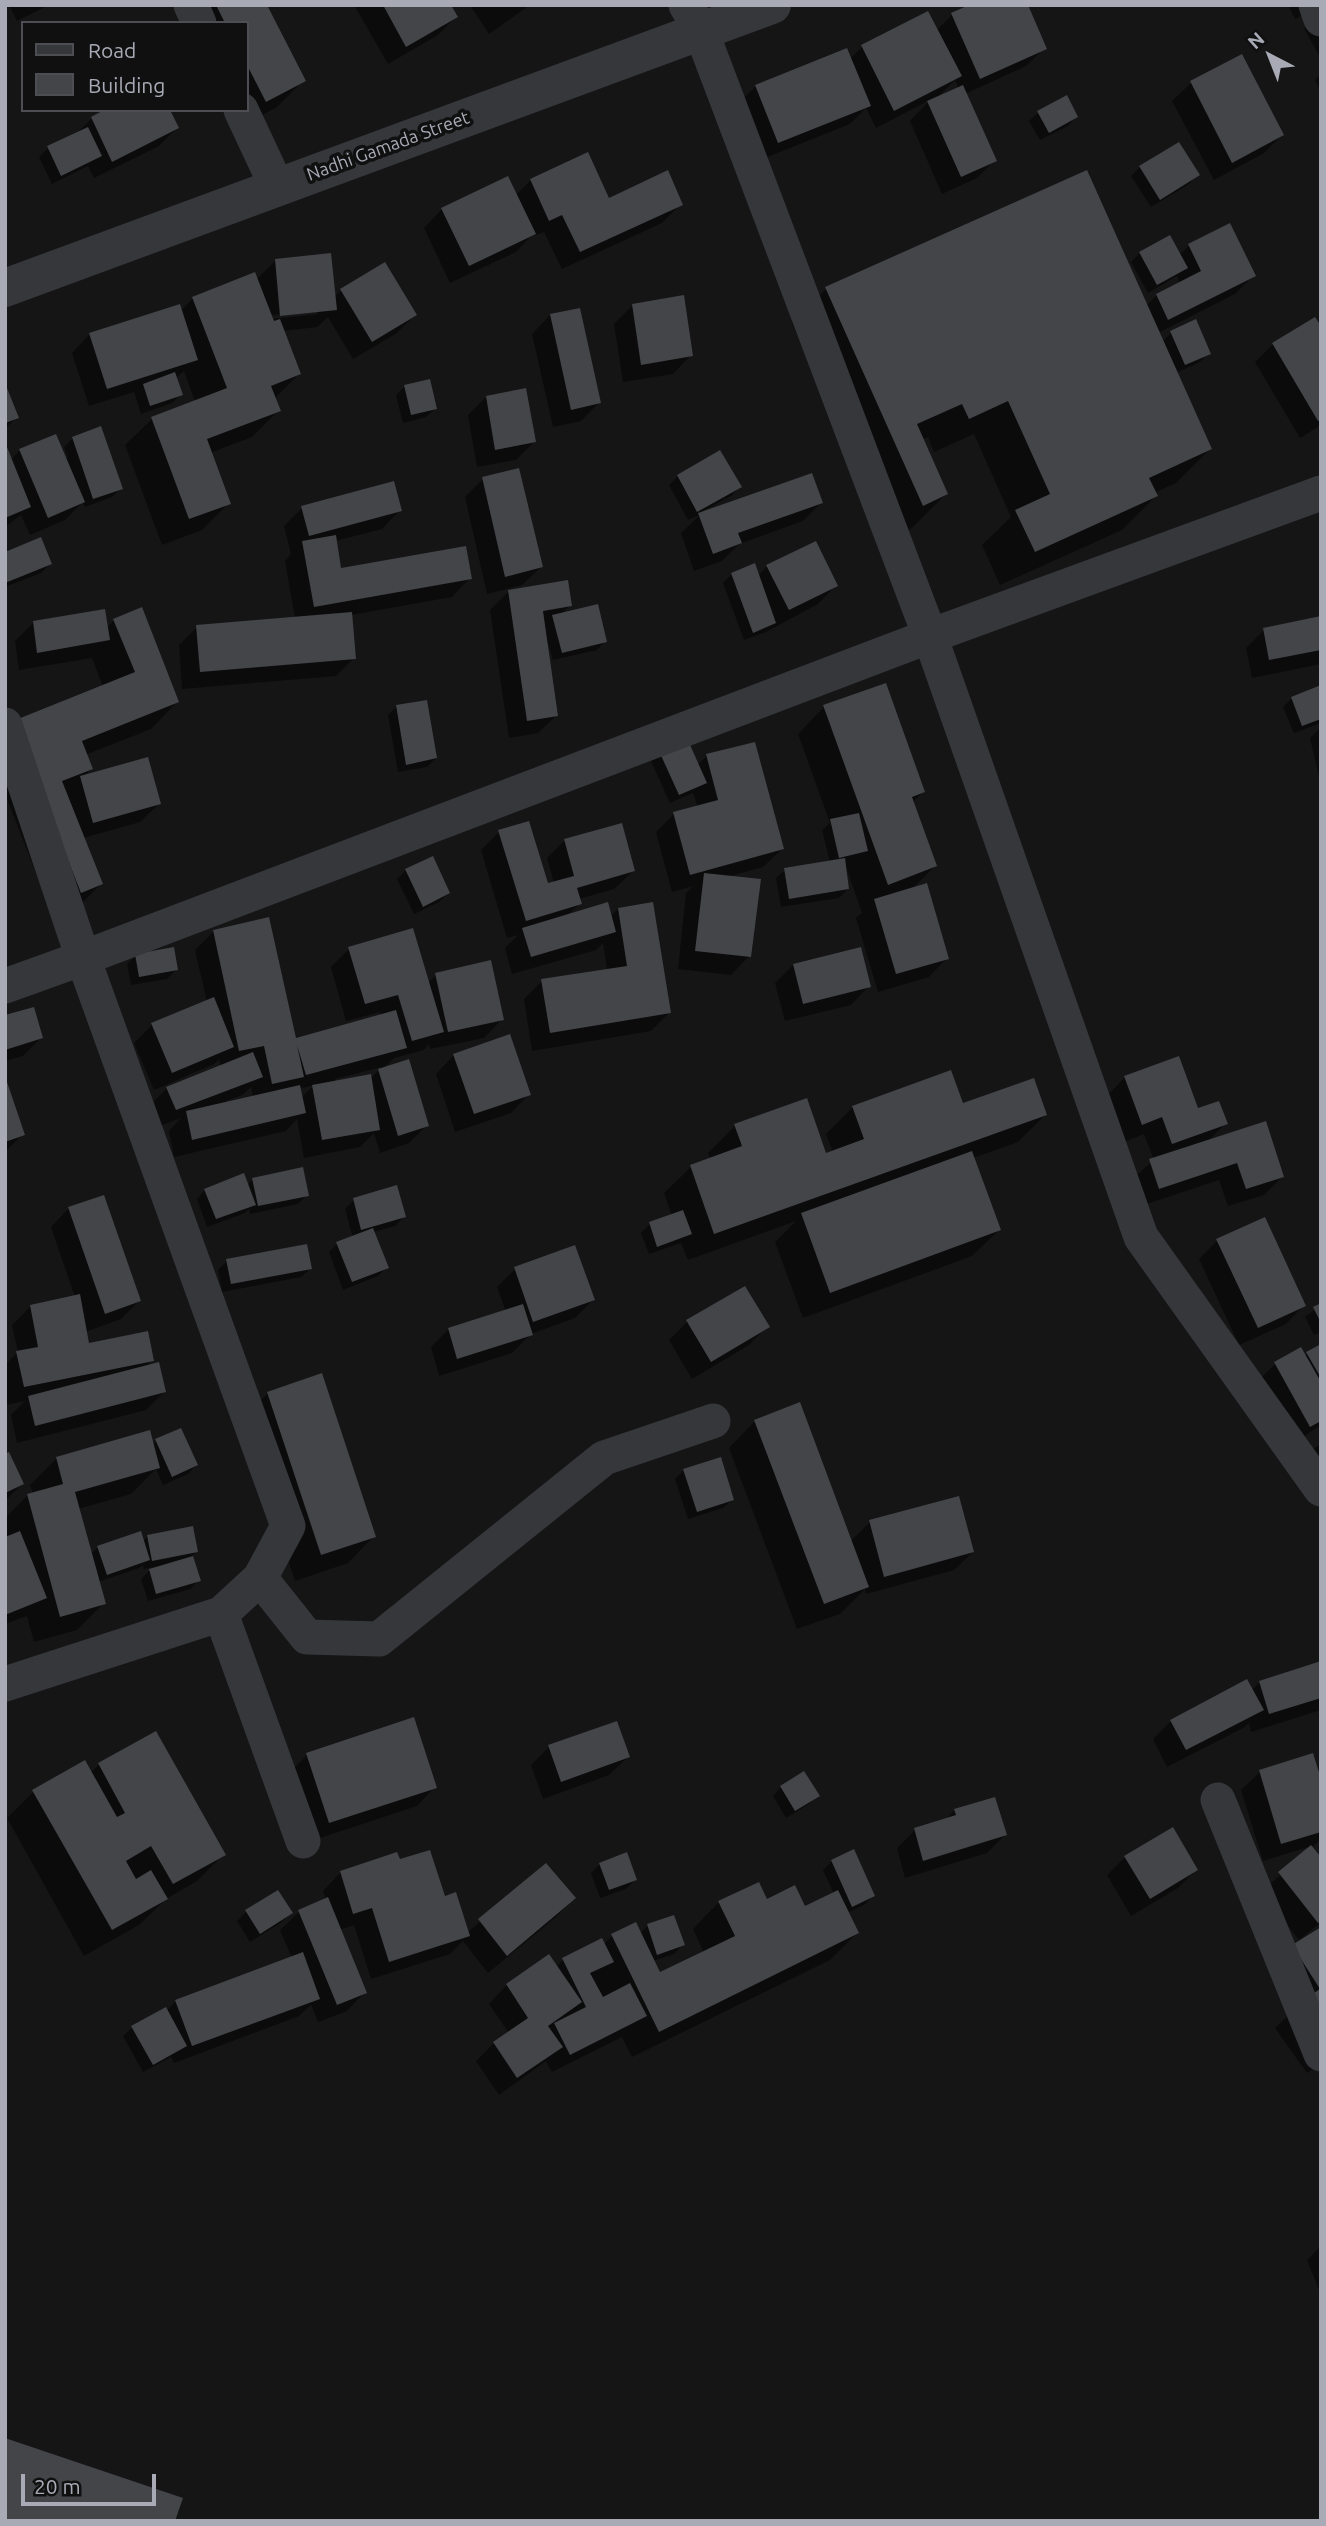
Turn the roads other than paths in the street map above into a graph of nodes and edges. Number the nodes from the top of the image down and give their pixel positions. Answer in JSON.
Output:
{"nodes":[{"id":1,"x":191,"y":5,"type":"edge"},
{"id":2,"x":772,"y":5,"type":"edge"},
{"id":3,"x":1316,"y":5,"type":"edge"},
{"id":4,"x":694,"y":18,"type":"edge"},
{"id":5,"x":1321,"y":19,"type":"edge"},
{"id":6,"x":198,"y":21,"type":"edge"},
{"id":7,"x":242,"y":112,"type":"edge"},
{"id":8,"x":277,"y":187,"type":"junction"},
{"id":9,"x":5,"y":288,"type":"edge"},
{"id":10,"x":1321,"y":493,"type":"edge"},
{"id":11,"x":930,"y":636,"type":"junction"},
{"id":12,"x":5,"y":724,"type":"edge"},
{"id":13,"x":83,"y":958,"type":"junction"},
{"id":14,"x":5,"y":986,"type":"edge"},
{"id":15,"x":713,"y":1420,"type":"dead end"},
{"id":16,"x":1321,"y":1489,"type":"edge"},
{"id":17,"x":260,"y":1578,"type":"junction"},
{"id":18,"x":221,"y":1615,"type":"junction"},
{"id":19,"x":5,"y":1684,"type":"edge"},
{"id":20,"x":1218,"y":1800,"type":"dead end"},
{"id":21,"x":303,"y":1841,"type":"dead end"},
{"id":22,"x":1321,"y":2054,"type":"edge"}],
"edges":[{"from":1,"to":6,"type":"street"},
{"from":2,"to":4,"type":"street","name":"Nadhi Gamada Street"},
{"from":3,"to":5,"type":"street"},
{"from":4,"to":8,"type":"street","name":"Nadhi Gamada Street"},
{"from":4,"to":11,"type":"street"},
{"from":7,"to":8,"type":"street"},
{"from":8,"to":9,"type":"street","name":"Nadhi Gamada Street"},
{"from":10,"to":11,"type":"street"},
{"from":11,"to":13,"type":"street"},
{"from":11,"to":16,"type":"street"},
{"from":12,"to":13,"type":"street"},
{"from":13,"to":14,"type":"street"},
{"from":13,"to":17,"type":"street"},
{"from":15,"to":17,"type":"street"},
{"from":17,"to":18,"type":"street"},
{"from":18,"to":19,"type":"street"},
{"from":18,"to":21,"type":"street"},
{"from":20,"to":22,"type":"street"}]}
